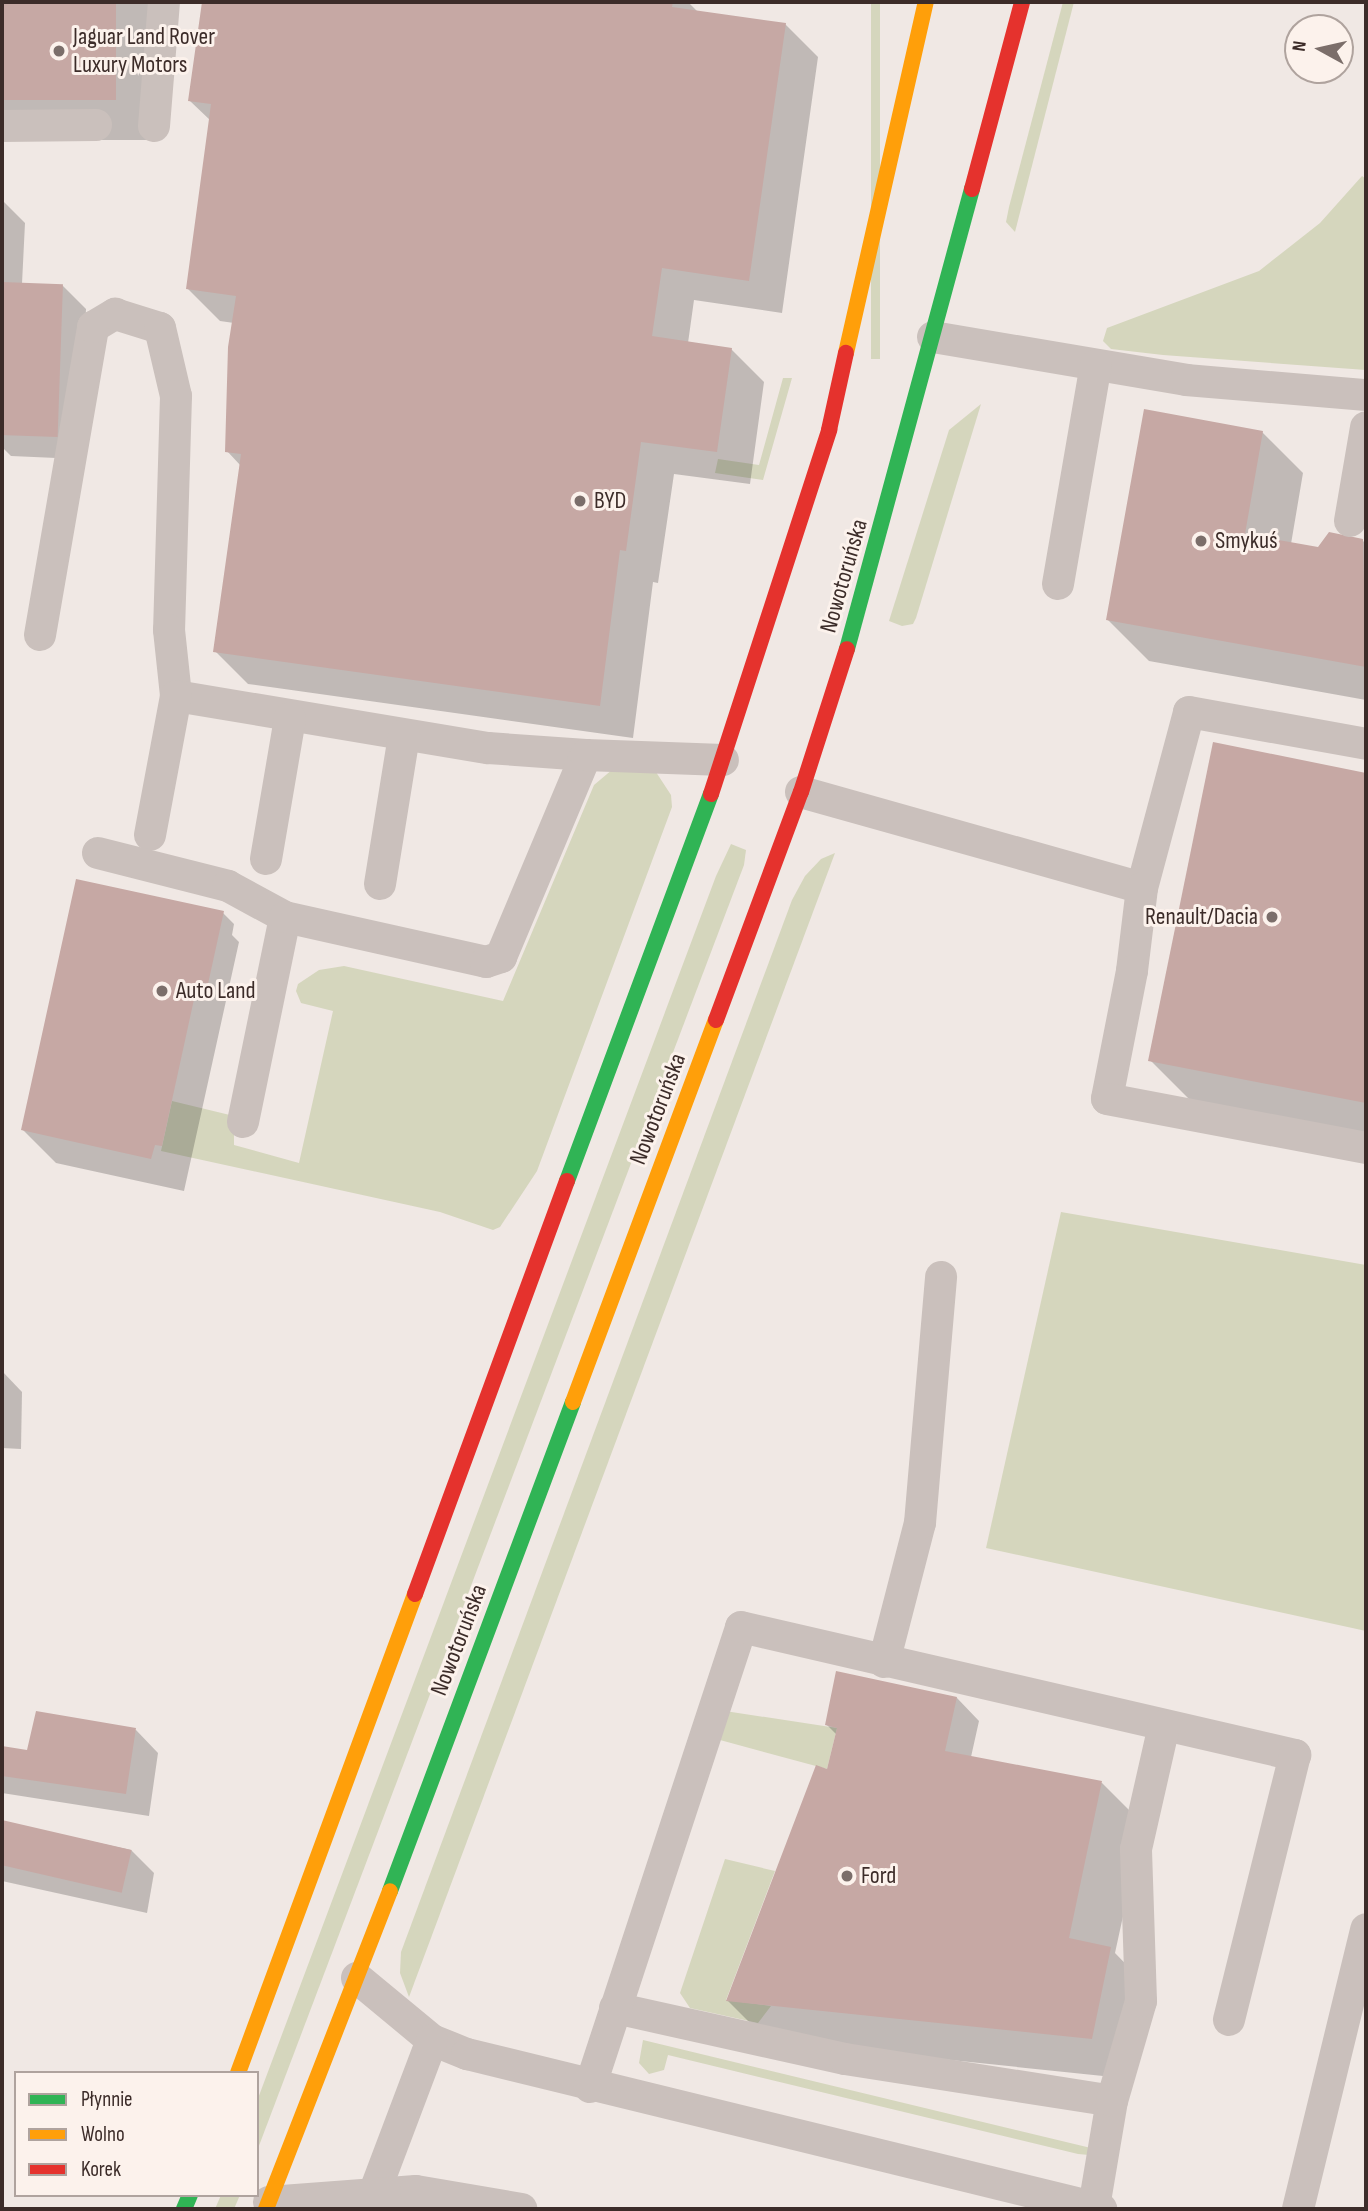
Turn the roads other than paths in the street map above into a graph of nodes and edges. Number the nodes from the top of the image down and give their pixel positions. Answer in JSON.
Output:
{"nodes":[{"id":1,"x":164,"y":2,"type":"edge"},
{"id":2,"x":926,"y":2,"type":"edge"},
{"id":3,"x":1022,"y":2,"type":"edge"},
{"id":4,"x":96,"y":125,"type":"dead end"},
{"id":5,"x":2,"y":126,"type":"edge"},
{"id":6,"x":154,"y":126,"type":"dead end"},
{"id":7,"x":933,"y":337,"type":"junction"},
{"id":8,"x":1096,"y":365,"type":"junction"},
{"id":9,"x":1366,"y":395,"type":"edge"},
{"id":10,"x":1366,"y":427,"type":"edge"},
{"id":11,"x":1349,"y":521,"type":"dead end"},
{"id":12,"x":1058,"y":584,"type":"dead end"},
{"id":13,"x":40,"y":635,"type":"dead end"},
{"id":14,"x":176,"y":696,"type":"junction"},
{"id":15,"x":290,"y":718,"type":"junction"},
{"id":16,"x":404,"y":736,"type":"junction"},
{"id":17,"x":1366,"y":744,"type":"edge"},
{"id":18,"x":586,"y":755,"type":"junction"},
{"id":19,"x":723,"y":760,"type":"junction"},
{"id":20,"x":801,"y":792,"type":"junction"},
{"id":21,"x":150,"y":835,"type":"dead end"},
{"id":22,"x":98,"y":853,"type":"dead end"},
{"id":23,"x":266,"y":859,"type":"dead end"},
{"id":24,"x":380,"y":884,"type":"dead end"},
{"id":25,"x":1142,"y":888,"type":"junction"},
{"id":26,"x":285,"y":917,"type":"junction"},
{"id":27,"x":243,"y":1122,"type":"dead end"},
{"id":28,"x":1366,"y":1148,"type":"edge"},
{"id":29,"x":941,"y":1277,"type":"dead end"},
{"id":30,"x":884,"y":1662,"type":"junction"},
{"id":31,"x":1164,"y":1726,"type":"junction"},
{"id":32,"x":1366,"y":1928,"type":"edge"},
{"id":33,"x":358,"y":1978,"type":"junction"},
{"id":34,"x":615,"y":2008,"type":"junction"},
{"id":35,"x":1228,"y":2020,"type":"dead end"},
{"id":36,"x":432,"y":2040,"type":"junction"},
{"id":37,"x":239,"y":2071,"type":"edge"},
{"id":38,"x":590,"y":2087,"type":"junction"},
{"id":39,"x":1112,"y":2101,"type":"junction"},
{"id":40,"x":375,"y":2191,"type":"junction"},
{"id":41,"x":474,"y":2204,"type":"edge"},
{"id":42,"x":268,"y":2206,"type":"edge"},
{"id":43,"x":1097,"y":2208,"type":"edge"},
{"id":44,"x":521,"y":2209,"type":"edge"},
{"id":45,"x":1298,"y":2209,"type":"edge"}],
"edges":[{"from":1,"to":6,"type":"lane"},
{"from":2,"to":19,"type":"main road"},
{"from":3,"to":7,"type":"main road","name":"Nowotoruńska"},
{"from":4,"to":5,"type":"lane"},
{"from":7,"to":8,"type":"lane"},
{"from":7,"to":20,"type":"main road","name":"Nowotoruńska"},
{"from":8,"to":9,"type":"lane"},
{"from":8,"to":12,"type":"lane"},
{"from":10,"to":11,"type":"lane"},
{"from":13,"to":14,"type":"lane"},
{"from":14,"to":15,"type":"lane"},
{"from":14,"to":21,"type":"lane"},
{"from":15,"to":16,"type":"lane"},
{"from":15,"to":23,"type":"lane"},
{"from":16,"to":18,"type":"lane"},
{"from":16,"to":24,"type":"lane"},
{"from":17,"to":25,"type":"lane"},
{"from":18,"to":19,"type":"lane"},
{"from":18,"to":26,"type":"lane"},
{"from":19,"to":37,"type":"main road"},
{"from":20,"to":25,"type":"lane"},
{"from":20,"to":33,"type":"main road","name":"Nowotoruńska"},
{"from":22,"to":26,"type":"lane"},
{"from":25,"to":28,"type":"lane"},
{"from":26,"to":27,"type":"lane"},
{"from":29,"to":30,"type":"lane"},
{"from":30,"to":31,"type":"lane"},
{"from":30,"to":34,"type":"lane"},
{"from":31,"to":35,"type":"lane"},
{"from":31,"to":39,"type":"lane"},
{"from":32,"to":45,"type":"lane"},
{"from":33,"to":36,"type":"lane"},
{"from":33,"to":42,"type":"main road","name":"Nowotoruńska"},
{"from":34,"to":38,"type":"lane"},
{"from":34,"to":39,"type":"lane"},
{"from":36,"to":38,"type":"lane"},
{"from":36,"to":40,"type":"lane"},
{"from":38,"to":43,"type":"lane"},
{"from":39,"to":43,"type":"lane"},
{"from":40,"to":41,"type":"lane"},
{"from":40,"to":42,"type":"lane"},
{"from":41,"to":44,"type":"lane"}]}
